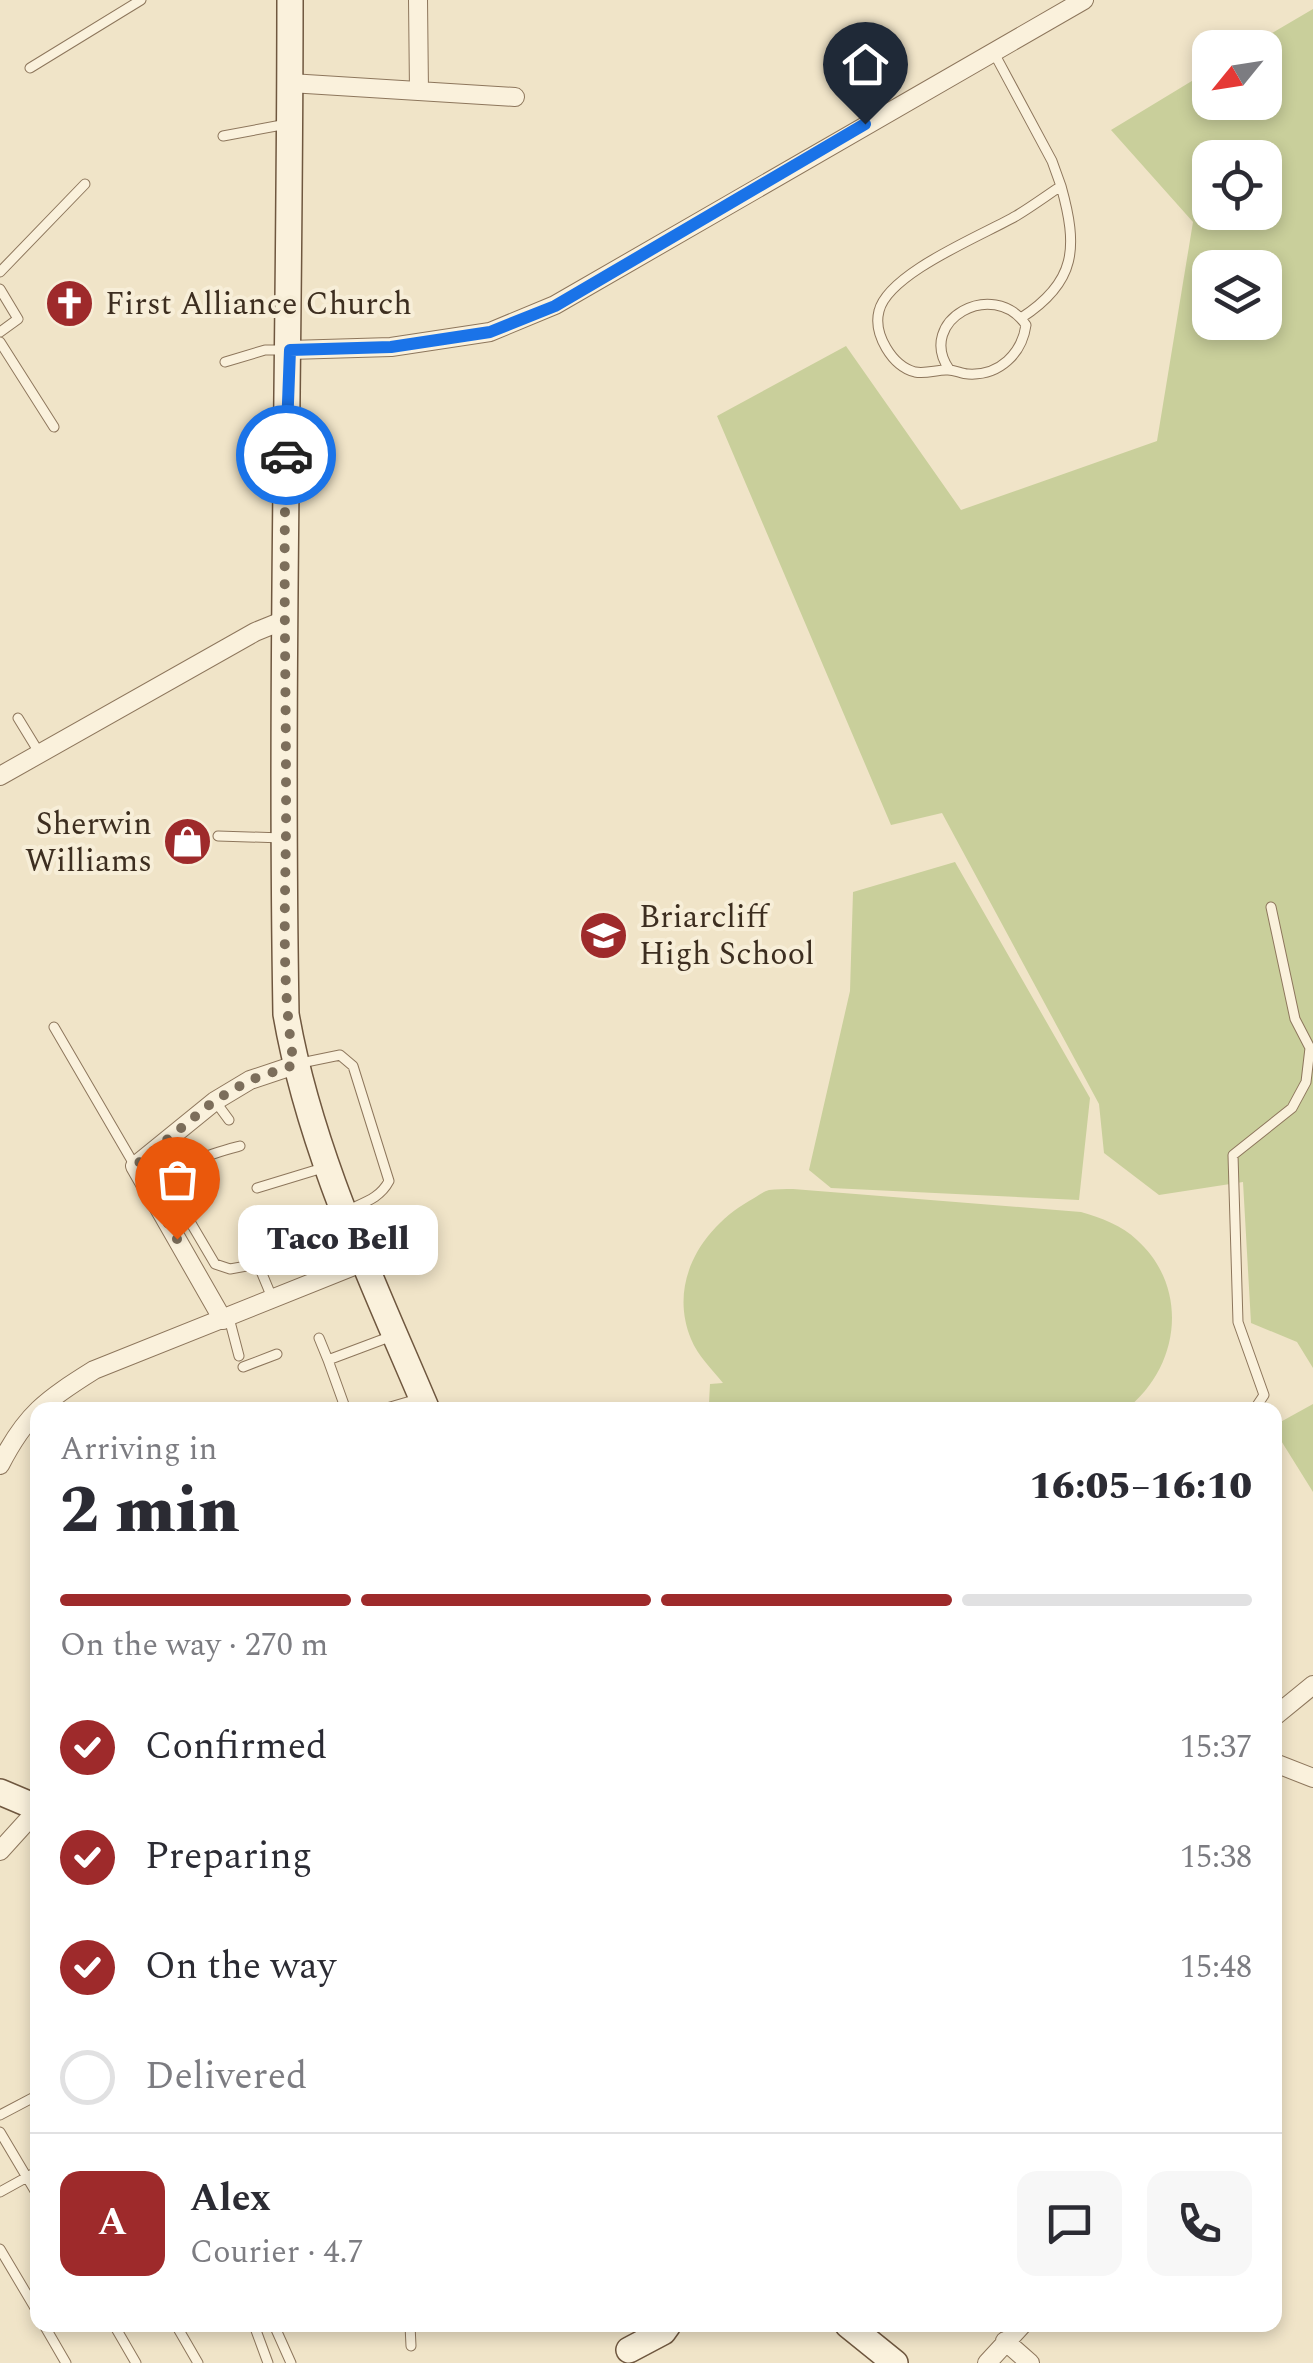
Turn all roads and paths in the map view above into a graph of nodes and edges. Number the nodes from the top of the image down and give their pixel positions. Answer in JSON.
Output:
{"nodes":[{"id":1,"x":140,"y":0,"type":"edge"},
{"id":2,"x":290,"y":0,"type":"edge"},
{"id":3,"x":418,"y":0,"type":"edge"},
{"id":4,"x":1084,"y":0,"type":"edge"},
{"id":5,"x":994,"y":52,"type":"junction"},
{"id":6,"x":30,"y":68,"type":"dead end"},
{"id":7,"x":290,"y":83,"type":"junction"},
{"id":8,"x":419,"y":91,"type":"junction"},
{"id":9,"x":515,"y":97,"type":"dead end"},
{"id":10,"x":290,"y":124,"type":"junction"},
{"id":11,"x":223,"y":136,"type":"dead end"},
{"id":12,"x":85,"y":184,"type":"dead end"},
{"id":13,"x":1061,"y":186,"type":"junction"},
{"id":14,"x":0,"y":272,"type":"edge"},
{"id":15,"x":0,"y":289,"type":"edge"},
{"id":16,"x":1021,"y":318,"type":"junction"},
{"id":17,"x":0,"y":332,"type":"edge"},
{"id":18,"x":0,"y":342,"type":"edge"},
{"id":19,"x":290,"y":350,"type":"junction"},
{"id":20,"x":225,"y":362,"type":"dead end"},
{"id":21,"x":949,"y":369,"type":"junction"},
{"id":22,"x":54,"y":427,"type":"dead end"},
{"id":23,"x":282,"y":621,"type":"junction"},
{"id":24,"x":18,"y":718,"type":"dead end"},
{"id":25,"x":40,"y":754,"type":"junction"},
{"id":26,"x":0,"y":776,"type":"edge"},
{"id":27,"x":218,"y":836,"type":"dead end"},
{"id":28,"x":286,"y":838,"type":"junction"},
{"id":29,"x":1271,"y":907,"type":"dead end"},
{"id":30,"x":54,"y":1028,"type":"dead end"},
{"id":31,"x":294,"y":1065,"type":"junction"},
{"id":32,"x":214,"y":1101,"type":"junction"},
{"id":33,"x":229,"y":1120,"type":"dead end"},
{"id":34,"x":240,"y":1146,"type":"dead end"},
{"id":35,"x":135,"y":1166,"type":"junction"},
{"id":36,"x":329,"y":1166,"type":"junction"},
{"id":37,"x":257,"y":1188,"type":"dead end"},
{"id":38,"x":346,"y":1211,"type":"junction"},
{"id":39,"x":282,"y":1250,"type":"dead end"},
{"id":40,"x":364,"y":1262,"type":"junction"},
{"id":41,"x":258,"y":1264,"type":"junction"},
{"id":42,"x":273,"y":1300,"type":"junction"},
{"id":43,"x":226,"y":1319,"type":"junction"},
{"id":44,"x":395,"y":1335,"type":"junction"},
{"id":45,"x":319,"y":1338,"type":"dead end"},
{"id":46,"x":277,"y":1354,"type":"dead end"},
{"id":47,"x":240,"y":1356,"type":"dead end"},
{"id":48,"x":328,"y":1360,"type":"junction"},
{"id":49,"x":243,"y":1368,"type":"dead end"},
{"id":50,"x":45,"y":1402,"type":"edge"},
{"id":51,"x":343,"y":1402,"type":"edge"},
{"id":52,"x":423,"y":1402,"type":"edge"},
{"id":53,"x":1259,"y":1402,"type":"edge"},
{"id":54,"x":30,"y":1415,"type":"edge"},
{"id":55,"x":0,"y":1466,"type":"edge"},
{"id":56,"x":1313,"y":1685,"type":"edge"},
{"id":57,"x":1282,"y":1710,"type":"edge"},
{"id":58,"x":1282,"y":1765,"type":"edge"},
{"id":59,"x":1313,"y":1778,"type":"edge"},
{"id":60,"x":0,"y":1792,"type":"edge"},
{"id":61,"x":30,"y":1805,"type":"edge"},
{"id":62,"x":30,"y":1818,"type":"edge"},
{"id":63,"x":0,"y":1851,"type":"edge"},
{"id":64,"x":30,"y":2100,"type":"edge"},
{"id":65,"x":0,"y":2114,"type":"edge"},
{"id":66,"x":0,"y":2132,"type":"edge"},
{"id":67,"x":30,"y":2176,"type":"edge"},
{"id":68,"x":26,"y":2178,"type":"junction"},
{"id":69,"x":30,"y":2184,"type":"edge"},
{"id":70,"x":0,"y":2192,"type":"edge"},
{"id":71,"x":0,"y":2249,"type":"edge"},
{"id":72,"x":30,"y":2300,"type":"edge"},
{"id":73,"x":48,"y":2332,"type":"edge"},
{"id":74,"x":118,"y":2332,"type":"edge"},
{"id":75,"x":180,"y":2332,"type":"edge"},
{"id":76,"x":257,"y":2332,"type":"edge"},
{"id":77,"x":277,"y":2332,"type":"edge"},
{"id":78,"x":410,"y":2332,"type":"edge"},
{"id":79,"x":663,"y":2332,"type":"edge"},
{"id":80,"x":856,"y":2332,"type":"edge"},
{"id":81,"x":1015,"y":2332,"type":"edge"},
{"id":82,"x":1005,"y":2342,"type":"junction"},
{"id":83,"x":411,"y":2346,"type":"dead end"},
{"id":84,"x":629,"y":2346,"type":"edge"},
{"id":85,"x":66,"y":2363,"type":"edge"},
{"id":86,"x":136,"y":2363,"type":"edge"},
{"id":87,"x":198,"y":2363,"type":"edge"},
{"id":88,"x":268,"y":2363,"type":"edge"},
{"id":89,"x":291,"y":2363,"type":"edge"},
{"id":90,"x":894,"y":2363,"type":"edge"},
{"id":91,"x":987,"y":2363,"type":"edge"},
{"id":92,"x":1030,"y":2363,"type":"edge"}],
"edges":[{"from":1,"to":6,"type":"lane"},
{"from":2,"to":7,"type":"main road"},
{"from":3,"to":8,"type":"street"},
{"from":4,"to":5,"type":"street"},
{"from":5,"to":13,"type":"lane"},
{"from":5,"to":19,"type":"street"},
{"from":7,"to":8,"type":"street"},
{"from":7,"to":10,"type":"main road"},
{"from":8,"to":9,"type":"street"},
{"from":10,"to":11,"type":"lane"},
{"from":10,"to":19,"type":"main road"},
{"from":12,"to":14,"type":"lane"},
{"from":13,"to":16,"type":"lane"},
{"from":13,"to":21,"type":"lane"},
{"from":15,"to":17,"type":"lane"},
{"from":16,"to":21,"type":"lane"},
{"from":16,"to":21,"type":"lane"},
{"from":18,"to":22,"type":"lane"},
{"from":19,"to":20,"type":"lane"},
{"from":19,"to":23,"type":"main road"},
{"from":23,"to":25,"type":"street"},
{"from":23,"to":28,"type":"main road"},
{"from":24,"to":25,"type":"lane"},
{"from":25,"to":26,"type":"street"},
{"from":27,"to":28,"type":"lane"},
{"from":28,"to":31,"type":"main road"},
{"from":29,"to":53,"type":"lane"},
{"from":30,"to":35,"type":"lane"},
{"from":31,"to":32,"type":"street"},
{"from":31,"to":36,"type":"main road"},
{"from":31,"to":38,"type":"lane"},
{"from":32,"to":33,"type":"lane"},
{"from":32,"to":35,"type":"street"},
{"from":34,"to":41,"type":"lane"},
{"from":35,"to":43,"type":"street"},
{"from":36,"to":37,"type":"lane"},
{"from":36,"to":38,"type":"main road"},
{"from":38,"to":40,"type":"main road"},
{"from":39,"to":41,"type":"lane"},
{"from":40,"to":42,"type":"street"},
{"from":40,"to":44,"type":"main road"},
{"from":41,"to":42,"type":"lane"},
{"from":42,"to":43,"type":"street"},
{"from":43,"to":47,"type":"lane"},
{"from":43,"to":50,"type":"street"},
{"from":44,"to":48,"type":"lane"},
{"from":44,"to":52,"type":"main road"},
{"from":45,"to":48,"type":"lane"},
{"from":46,"to":49,"type":"lane"},
{"from":48,"to":51,"type":"lane"},
{"from":54,"to":55,"type":"street"},
{"from":56,"to":57,"type":"street"},
{"from":58,"to":59,"type":"street"},
{"from":60,"to":61,"type":"main road"},
{"from":62,"to":63,"type":"street"},
{"from":64,"to":65,"type":"lane"},
{"from":66,"to":68,"type":"lane"},
{"from":67,"to":68,"type":"lane"},
{"from":68,"to":69,"type":"lane"},
{"from":68,"to":70,"type":"lane"},
{"from":71,"to":72,"type":"lane"},
{"from":73,"to":85,"type":"lane"},
{"from":74,"to":86,"type":"lane"},
{"from":75,"to":87,"type":"lane"},
{"from":76,"to":88,"type":"lane"},
{"from":77,"to":89,"type":"lane"},
{"from":78,"to":83,"type":"lane"},
{"from":79,"to":84,"type":"main road"},
{"from":80,"to":90,"type":"main road"},
{"from":81,"to":82,"type":"street"},
{"from":82,"to":91,"type":"street"},
{"from":82,"to":92,"type":"street"}]}
